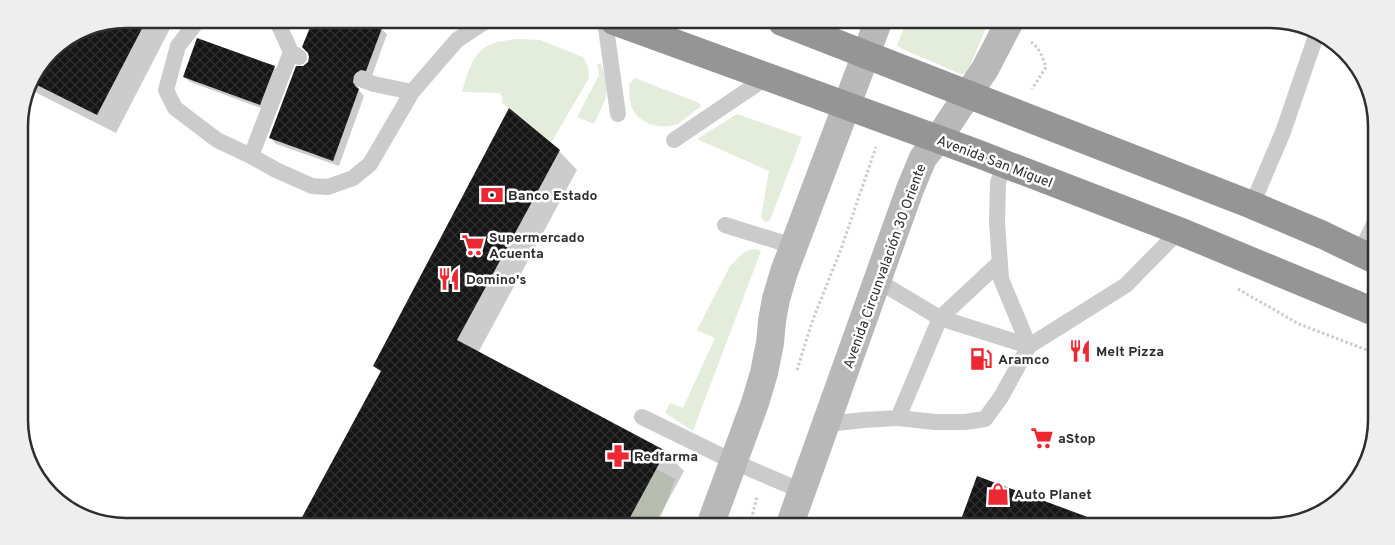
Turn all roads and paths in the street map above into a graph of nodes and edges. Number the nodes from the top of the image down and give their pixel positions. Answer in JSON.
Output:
{"nodes":[{"id":1,"x":192,"y":28,"type":"edge"},
{"id":2,"x":280,"y":28,"type":"edge"},
{"id":3,"x":474,"y":28,"type":"edge"},
{"id":4,"x":605,"y":28,"type":"edge"},
{"id":5,"x":633,"y":28,"type":"edge"},
{"id":6,"x":797,"y":28,"type":"edge"},
{"id":7,"x":876,"y":28,"type":"edge"},
{"id":8,"x":1007,"y":28,"type":"edge"},
{"id":9,"x":1011,"y":28,"type":"edge"},
{"id":10,"x":1315,"y":39,"type":"edge"},
{"id":11,"x":865,"y":55,"type":"junction"},
{"id":12,"x":767,"y":77,"type":"junction"},
{"id":13,"x":363,"y":80,"type":"dead end"},
{"id":14,"x":412,"y":92,"type":"junction"},
{"id":15,"x":968,"y":94,"type":"junction"},
{"id":16,"x":846,"y":106,"type":"junction"},
{"id":17,"x":1017,"y":113,"type":"junction"},
{"id":18,"x":618,"y":114,"type":"dead end"},
{"id":19,"x":886,"y":121,"type":"junction"},
{"id":20,"x":938,"y":139,"type":"junction"},
{"id":21,"x":674,"y":140,"type":"dead end"},
{"id":22,"x":251,"y":156,"type":"junction"},
{"id":23,"x":1004,"y":164,"type":"junction"},
{"id":24,"x":1252,"y":205,"type":"junction"},
{"id":25,"x":725,"y":224,"type":"dead end"},
{"id":26,"x":1179,"y":231,"type":"junction"},
{"id":27,"x":793,"y":246,"type":"junction"},
{"id":28,"x":1366,"y":256,"type":"edge"},
{"id":29,"x":1000,"y":262,"type":"junction"},
{"id":30,"x":878,"y":281,"type":"junction"},
{"id":31,"x":1368,"y":309,"type":"edge"},
{"id":32,"x":940,"y":318,"type":"junction"},
{"id":33,"x":1028,"y":346,"type":"junction"},
{"id":34,"x":795,"y":376,"type":"dead end"},
{"id":35,"x":642,"y":416,"type":"dead end"},
{"id":36,"x":898,"y":418,"type":"junction"},
{"id":37,"x":827,"y":424,"type":"junction"},
{"id":38,"x":734,"y":462,"type":"junction"},
{"id":39,"x":764,"y":475,"type":"junction"},
{"id":40,"x":802,"y":491,"type":"junction"},
{"id":41,"x":713,"y":517,"type":"edge"},
{"id":42,"x":752,"y":517,"type":"edge"},
{"id":43,"x":792,"y":517,"type":"edge"}],
"edges":[{"from":1,"to":22,"type":"lane"},
{"from":2,"to":22,"type":"lane"},
{"from":3,"to":14,"type":"lane"},
{"from":4,"to":18,"type":"lane"},
{"from":5,"to":12,"type":"highway","name":"Avenida San Miguel"},
{"from":6,"to":11,"type":"highway"},
{"from":7,"to":11,"type":"main road"},
{"from":8,"to":15,"type":"main road","name":"Avenida Circunvalación 30 Oriente"},
{"from":9,"to":17,"type":"path"},
{"from":10,"to":24,"type":"lane"},
{"from":11,"to":15,"type":"highway"},
{"from":11,"to":16,"type":"main road"},
{"from":12,"to":16,"type":"highway","name":"Avenida San Miguel"},
{"from":12,"to":21,"type":"lane"},
{"from":13,"to":14,"type":"lane"},
{"from":14,"to":22,"type":"lane"},
{"from":15,"to":17,"type":"highway"},
{"from":15,"to":20,"type":"main road","name":"Avenida Circunvalación 30 Oriente"},
{"from":16,"to":19,"type":"highway","name":"Avenida San Miguel"},
{"from":16,"to":27,"type":"main road"},
{"from":17,"to":24,"type":"highway"},
{"from":19,"to":20,"type":"highway","name":"Avenida San Miguel"},
{"from":19,"to":34,"type":"path"},
{"from":20,"to":23,"type":"highway","name":"Avenida San Miguel"},
{"from":20,"to":30,"type":"main road","name":"Avenida Circunvalación 30 Oriente"},
{"from":23,"to":26,"type":"highway","name":"Avenida San Miguel"},
{"from":23,"to":29,"type":"lane"},
{"from":24,"to":28,"type":"highway"},
{"from":25,"to":27,"type":"lane"},
{"from":26,"to":31,"type":"highway","name":"Avenida San Miguel"},
{"from":26,"to":33,"type":"lane"},
{"from":27,"to":38,"type":"main road"},
{"from":29,"to":32,"type":"lane"},
{"from":29,"to":33,"type":"lane"},
{"from":30,"to":32,"type":"lane"},
{"from":30,"to":37,"type":"main road","name":"Avenida Circunvalación 30 Oriente"},
{"from":32,"to":33,"type":"lane"},
{"from":32,"to":36,"type":"lane"},
{"from":33,"to":36,"type":"lane"},
{"from":35,"to":38,"type":"lane"},
{"from":36,"to":37,"type":"lane"},
{"from":37,"to":40,"type":"main road","name":"Avenida Circunvalación 30 Oriente"},
{"from":38,"to":39,"type":"lane"},
{"from":38,"to":41,"type":"main road"},
{"from":39,"to":40,"type":"lane"},
{"from":39,"to":42,"type":"path"},
{"from":40,"to":43,"type":"main road","name":"Avenida Circunvalación 30 Oriente"}]}
